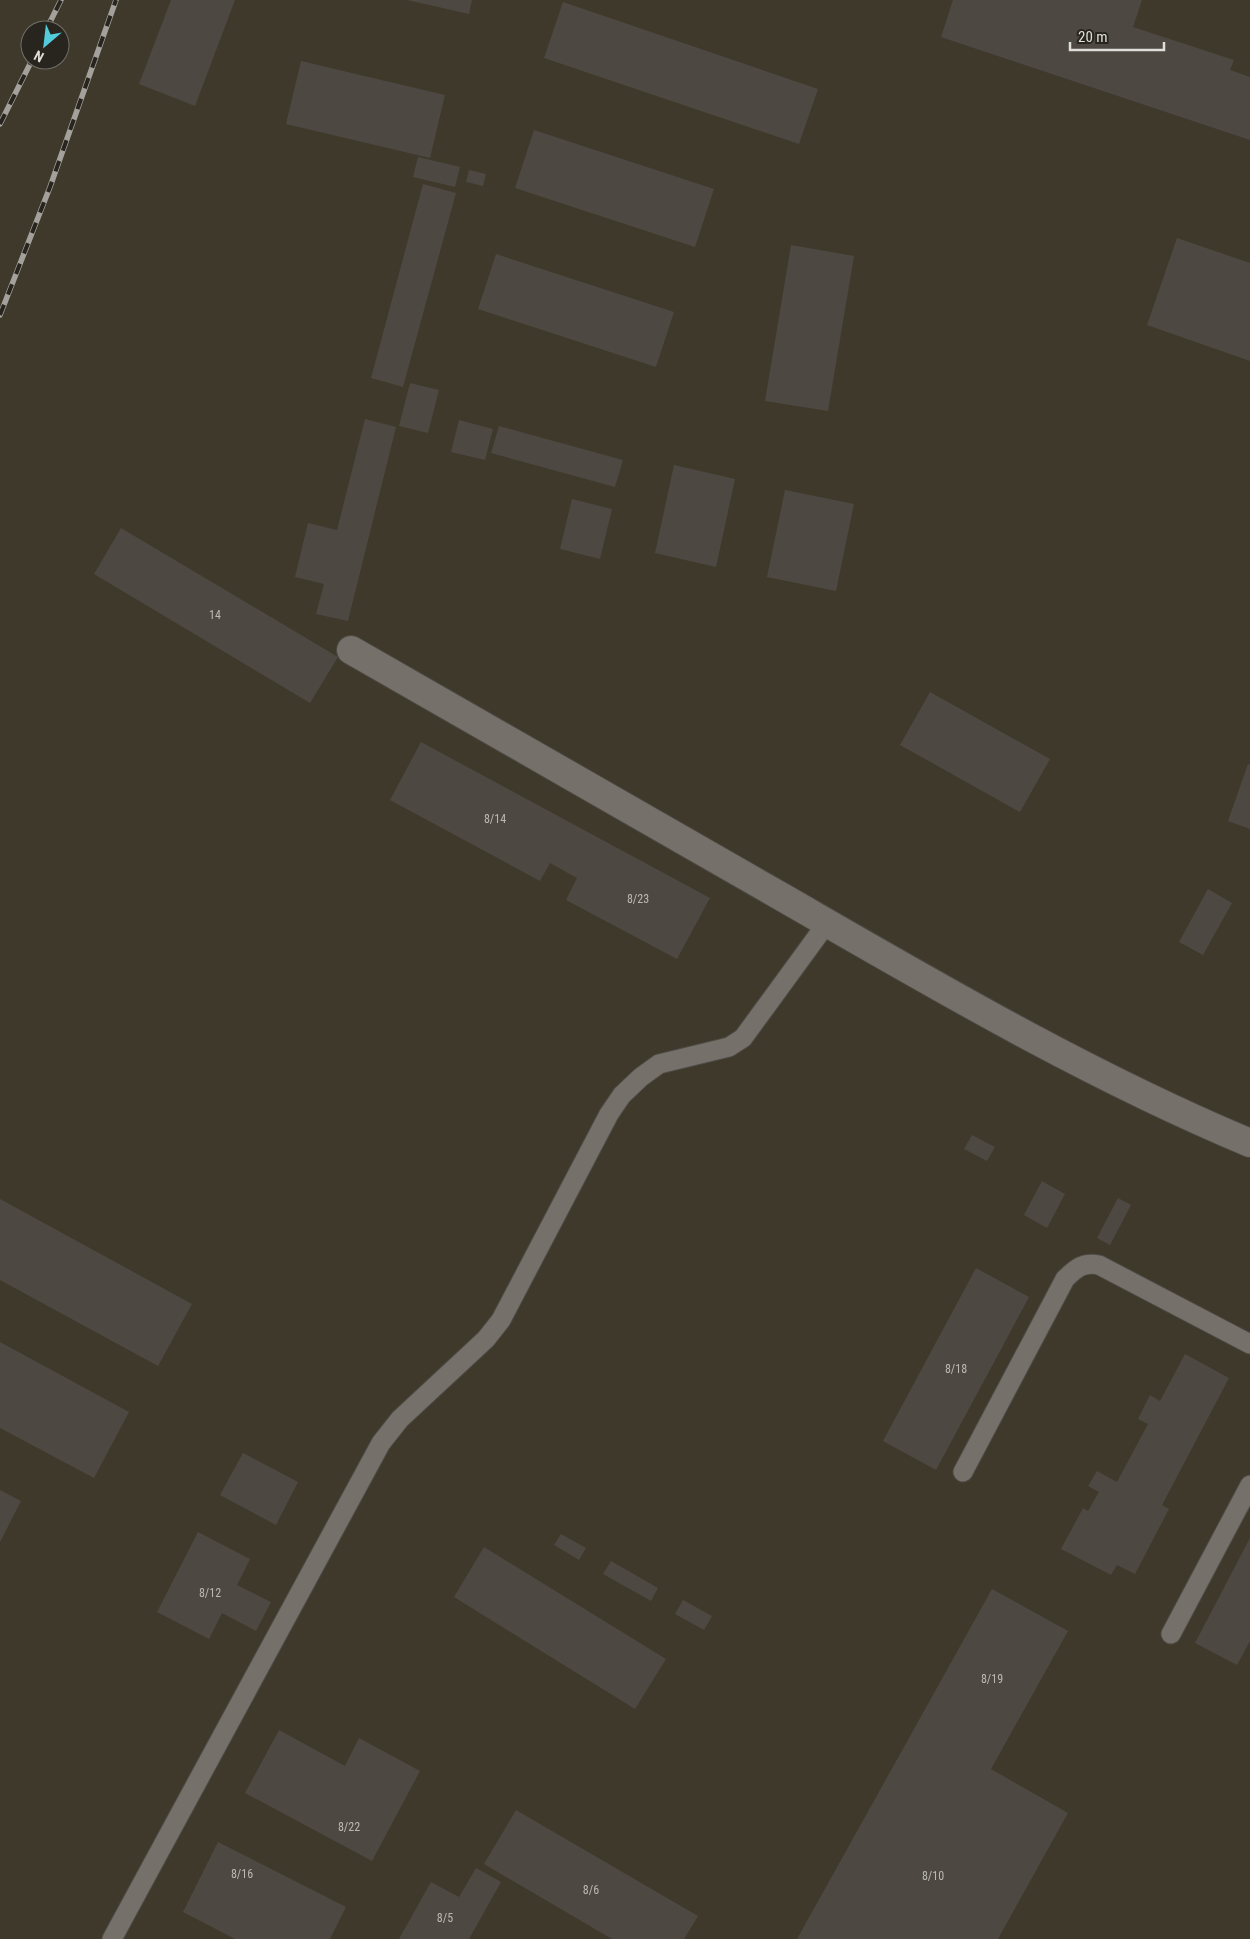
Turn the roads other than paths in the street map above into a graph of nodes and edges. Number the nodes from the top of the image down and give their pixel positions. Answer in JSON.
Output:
{"nodes":[{"id":1,"x":351,"y":650,"type":"dead end"},
{"id":2,"x":827,"y":923,"type":"junction"},
{"id":3,"x":1250,"y":1143,"type":"edge"},
{"id":4,"x":1250,"y":1344,"type":"edge"},
{"id":5,"x":963,"y":1472,"type":"dead end"},
{"id":6,"x":1250,"y":1485,"type":"edge"},
{"id":7,"x":1171,"y":1634,"type":"dead end"},
{"id":8,"x":112,"y":1939,"type":"edge"}],
"edges":[{"from":1,"to":2,"type":"street"},
{"from":2,"to":3,"type":"street"},
{"from":2,"to":8,"type":"lane"},
{"from":4,"to":5,"type":"lane"},
{"from":6,"to":7,"type":"lane"}]}
